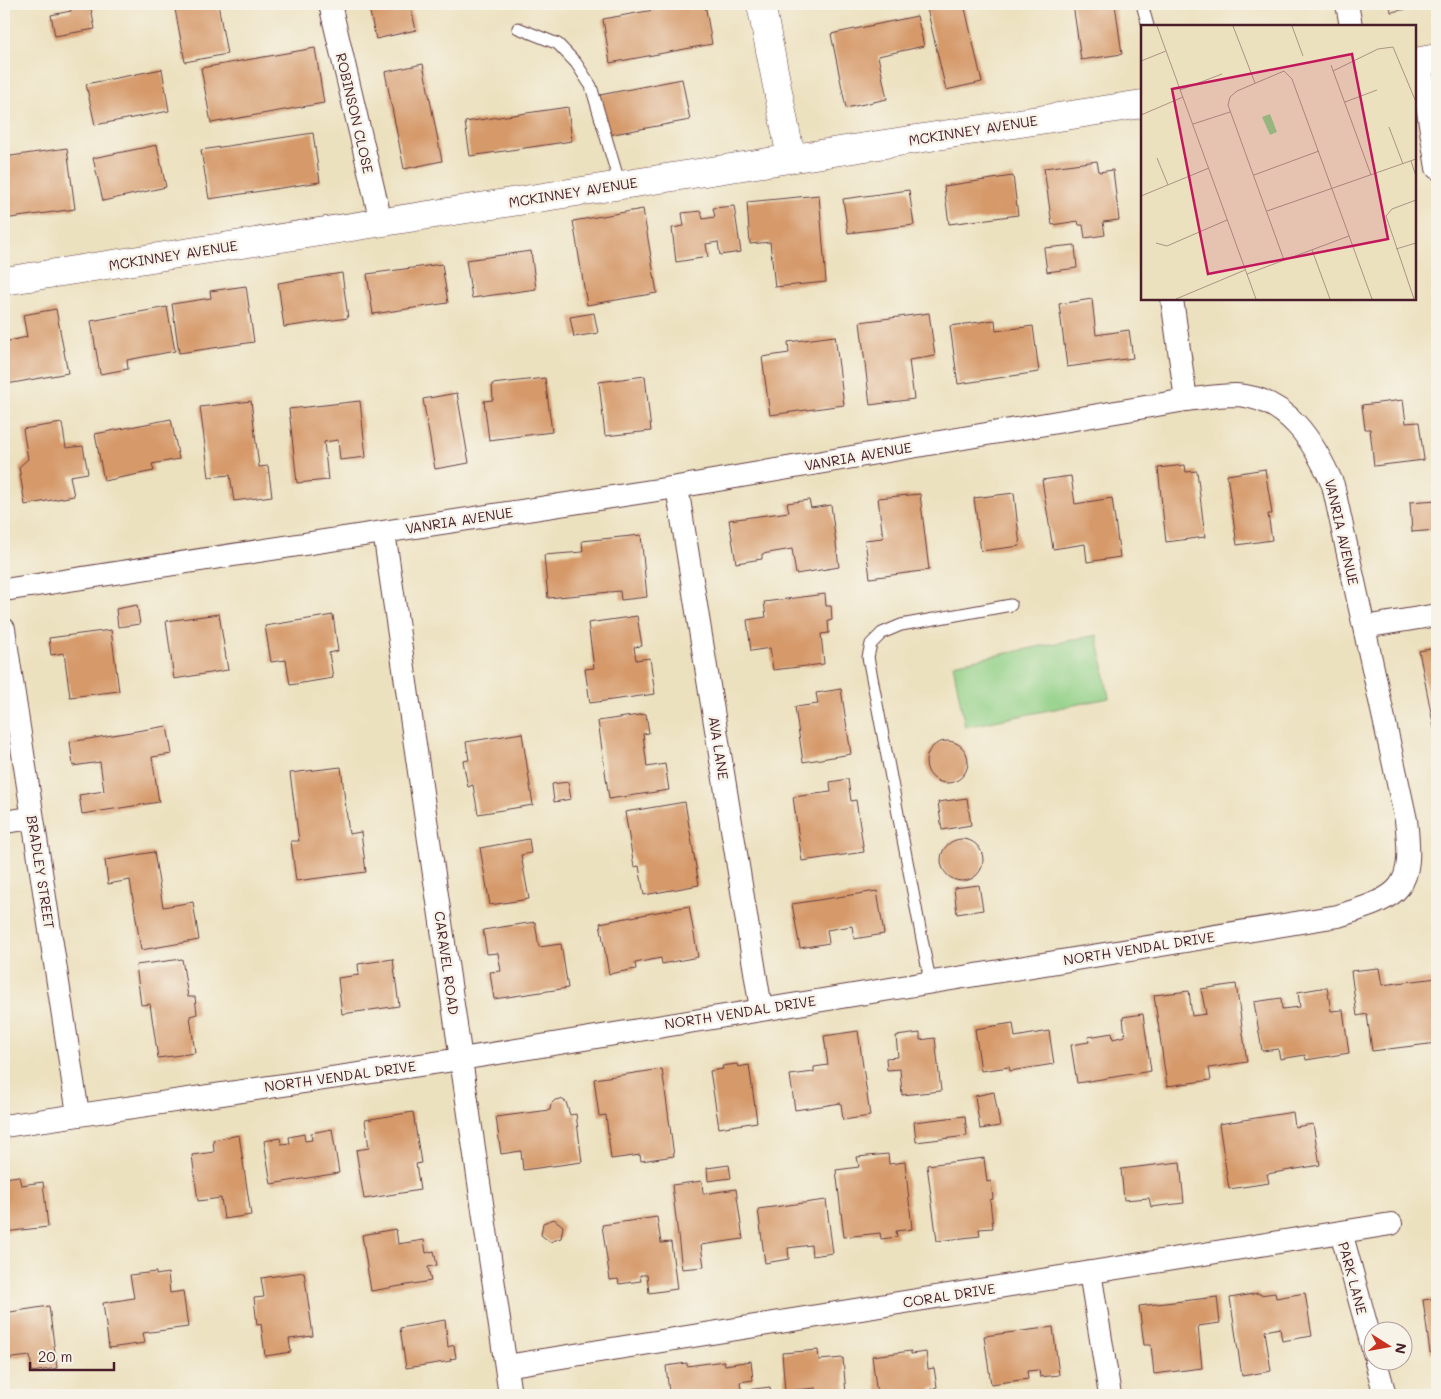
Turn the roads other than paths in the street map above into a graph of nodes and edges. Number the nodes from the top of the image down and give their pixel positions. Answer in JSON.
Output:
{"nodes":[{"id":1,"x":330,"y":4,"type":"edge"},
{"id":2,"x":761,"y":4,"type":"edge"},
{"id":3,"x":1142,"y":4,"type":"edge"},
{"id":4,"x":1346,"y":4,"type":"edge"},
{"id":5,"x":1148,"y":25,"type":"edge"},
{"id":6,"x":1351,"y":25,"type":"edge"},
{"id":7,"x":518,"y":28,"type":"dead end"},
{"id":8,"x":1424,"y":60,"type":"edge"},
{"id":9,"x":1141,"y":104,"type":"edge"},
{"id":10,"x":791,"y":158,"type":"junction"},
{"id":11,"x":1437,"y":168,"type":"edge"},
{"id":12,"x":620,"y":185,"type":"junction"},
{"id":13,"x":380,"y":222,"type":"junction"},
{"id":14,"x":4,"y":281,"type":"edge"},
{"id":15,"x":1172,"y":300,"type":"edge"},
{"id":16,"x":1186,"y":400,"type":"junction"},
{"id":17,"x":676,"y":487,"type":"junction"},
{"id":18,"x":384,"y":532,"type":"junction"},
{"id":19,"x":4,"y":590,"type":"edge"},
{"id":20,"x":1012,"y":605,"type":"dead end"},
{"id":21,"x":1437,"y":615,"type":"edge"},
{"id":22,"x":1364,"y":627,"type":"junction"},
{"id":23,"x":4,"y":629,"type":"edge"},
{"id":24,"x":32,"y":818,"type":"junction"},
{"id":25,"x":1406,"y":820,"type":"joint"},
{"id":26,"x":4,"y":822,"type":"edge"},
{"id":27,"x":930,"y":981,"type":"junction"},
{"id":28,"x":761,"y":1009,"type":"junction"},
{"id":29,"x":461,"y":1059,"type":"junction"},
{"id":30,"x":78,"y":1114,"type":"junction"},
{"id":31,"x":4,"y":1126,"type":"edge"},
{"id":32,"x":1391,"y":1224,"type":"dead end"},
{"id":33,"x":1341,"y":1232,"type":"junction"},
{"id":34,"x":1090,"y":1272,"type":"junction"},
{"id":35,"x":1366,"y":1322,"type":"edge"},
{"id":36,"x":506,"y":1366,"type":"junction"},
{"id":37,"x":1379,"y":1372,"type":"edge"},
{"id":38,"x":510,"y":1395,"type":"edge"},
{"id":39,"x":1110,"y":1395,"type":"edge"},
{"id":40,"x":1385,"y":1395,"type":"edge"}],
"edges":[{"from":1,"to":13,"type":"street","name":"ROBINSON CLOSE"},
{"from":2,"to":10,"type":"street"},
{"from":3,"to":5,"type":"lane"},
{"from":4,"to":6,"type":"street"},
{"from":7,"to":12,"type":"lane"},
{"from":8,"to":11,"type":"street"},
{"from":9,"to":10,"type":"street","name":"MCKINNEY AVENUE"},
{"from":10,"to":12,"type":"street","name":"MCKINNEY AVENUE"},
{"from":12,"to":13,"type":"street","name":"MCKINNEY AVENUE"},
{"from":13,"to":14,"type":"street","name":"MCKINNEY AVENUE"},
{"from":15,"to":16,"type":"street"},
{"from":16,"to":17,"type":"street","name":"VANRIA AVENUE"},
{"from":16,"to":22,"type":"street","name":"VANRIA AVENUE"},
{"from":17,"to":18,"type":"street","name":"VANRIA AVENUE"},
{"from":17,"to":28,"type":"street","name":"AVA LANE"},
{"from":18,"to":19,"type":"street","name":"VANRIA AVENUE"},
{"from":18,"to":29,"type":"street","name":"CARAVEL ROAD"},
{"from":20,"to":27,"type":"lane"},
{"from":21,"to":22,"type":"street"},
{"from":22,"to":25,"type":"street","name":"VANRIA AVENUE"},
{"from":23,"to":24,"type":"street","name":"BRADLEY STREET"},
{"from":24,"to":26,"type":"street"},
{"from":24,"to":30,"type":"street","name":"BRADLEY STREET"},
{"from":25,"to":27,"type":"street","name":"NORTH VENDAL DRIVE"},
{"from":27,"to":28,"type":"street","name":"NORTH VENDAL DRIVE"},
{"from":28,"to":29,"type":"street","name":"NORTH VENDAL DRIVE"},
{"from":29,"to":30,"type":"street","name":"NORTH VENDAL DRIVE"},
{"from":29,"to":36,"type":"street","name":"CARAVEL ROAD"},
{"from":30,"to":31,"type":"street","name":"NORTH VENDAL DRIVE"},
{"from":32,"to":33,"type":"street","name":"CORAL DRIVE"},
{"from":33,"to":34,"type":"street","name":"CORAL DRIVE"},
{"from":33,"to":35,"type":"street","name":"PARK LANE"},
{"from":34,"to":36,"type":"street","name":"CORAL DRIVE"},
{"from":34,"to":39,"type":"street"},
{"from":36,"to":38,"type":"street","name":"CARAVEL ROAD"},
{"from":37,"to":40,"type":"street"}]}
